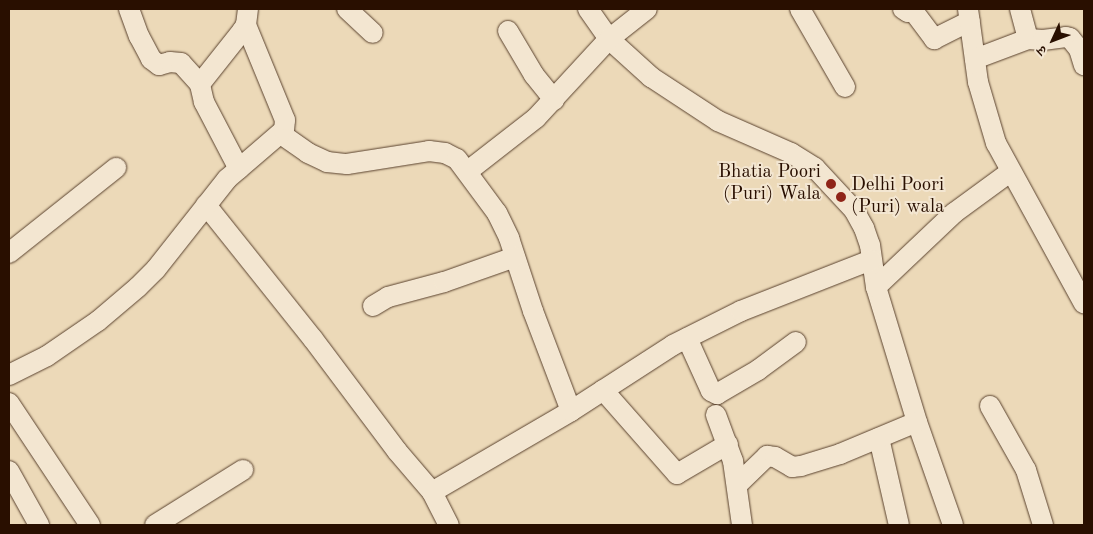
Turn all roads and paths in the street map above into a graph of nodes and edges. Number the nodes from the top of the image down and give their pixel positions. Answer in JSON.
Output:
{"nodes":[{"id":1,"x":129,"y":9,"type":"edge"},
{"id":2,"x":347,"y":9,"type":"edge"},
{"id":3,"x":588,"y":9,"type":"edge"},
{"id":4,"x":646,"y":9,"type":"edge"},
{"id":5,"x":800,"y":9,"type":"edge"},
{"id":6,"x":902,"y":9,"type":"edge"},
{"id":7,"x":1020,"y":9,"type":"edge"},
{"id":8,"x":969,"y":15,"type":"edge"},
{"id":9,"x":247,"y":17,"type":"edge"},
{"id":10,"x":508,"y":31,"type":"dead end"},
{"id":11,"x":374,"y":33,"type":"dead end"},
{"id":12,"x":610,"y":39,"type":"junction"},
{"id":13,"x":1028,"y":39,"type":"junction"},
{"id":14,"x":975,"y":59,"type":"junction"},
{"id":15,"x":1084,"y":64,"type":"edge"},
{"id":16,"x":200,"y":84,"type":"junction"},
{"id":17,"x":845,"y":87,"type":"dead end"},
{"id":18,"x":554,"y":100,"type":"junction"},
{"id":19,"x":281,"y":134,"type":"junction"},
{"id":20,"x":116,"y":168,"type":"dead end"},
{"id":21,"x":239,"y":169,"type":"junction"},
{"id":22,"x":468,"y":171,"type":"junction"},
{"id":23,"x":1010,"y":172,"type":"junction"},
{"id":24,"x":206,"y":205,"type":"junction"},
{"id":25,"x":9,"y":253,"type":"edge"},
{"id":26,"x":515,"y":257,"type":"junction"},
{"id":27,"x":871,"y":260,"type":"junction"},
{"id":28,"x":876,"y":287,"type":"junction"},
{"id":29,"x":1084,"y":304,"type":"edge"},
{"id":30,"x":373,"y":306,"type":"dead end"},
{"id":31,"x":687,"y":338,"type":"junction"},
{"id":32,"x":796,"y":342,"type":"dead end"},
{"id":33,"x":9,"y":376,"type":"edge"},
{"id":34,"x":603,"y":390,"type":"junction"},
{"id":35,"x":9,"y":403,"type":"edge"},
{"id":36,"x":990,"y":406,"type":"dead end"},
{"id":37,"x":571,"y":411,"type":"junction"},
{"id":38,"x":716,"y":415,"type":"dead end"},
{"id":39,"x":917,"y":422,"type":"junction"},
{"id":40,"x":880,"y":438,"type":"junction"},
{"id":41,"x":728,"y":444,"type":"junction"},
{"id":42,"x":243,"y":470,"type":"dead end"},
{"id":43,"x":9,"y":471,"type":"edge"},
{"id":44,"x":737,"y":485,"type":"junction"},
{"id":45,"x":432,"y":492,"type":"junction"},
{"id":46,"x":39,"y":525,"type":"edge"},
{"id":47,"x":90,"y":525,"type":"edge"},
{"id":48,"x":155,"y":525,"type":"edge"},
{"id":49,"x":449,"y":525,"type":"edge"},
{"id":50,"x":742,"y":525,"type":"edge"},
{"id":51,"x":899,"y":525,"type":"edge"},
{"id":52,"x":953,"y":525,"type":"edge"},
{"id":53,"x":1043,"y":525,"type":"edge"}],
"edges":[{"from":1,"to":16,"type":"street"},
{"from":2,"to":11,"type":"street"},
{"from":3,"to":12,"type":"street"},
{"from":4,"to":12,"type":"street"},
{"from":5,"to":17,"type":"street"},
{"from":6,"to":8,"type":"street"},
{"from":7,"to":13,"type":"street"},
{"from":8,"to":14,"type":"street"},
{"from":9,"to":16,"type":"street"},
{"from":9,"to":19,"type":"street"},
{"from":10,"to":18,"type":"street"},
{"from":12,"to":18,"type":"street"},
{"from":12,"to":27,"type":"street"},
{"from":13,"to":14,"type":"street"},
{"from":13,"to":15,"type":"street"},
{"from":14,"to":23,"type":"street"},
{"from":16,"to":21,"type":"street"},
{"from":18,"to":22,"type":"street"},
{"from":19,"to":21,"type":"street"},
{"from":19,"to":22,"type":"street"},
{"from":20,"to":25,"type":"street"},
{"from":21,"to":24,"type":"street"},
{"from":22,"to":26,"type":"street"},
{"from":23,"to":28,"type":"street"},
{"from":23,"to":29,"type":"street"},
{"from":24,"to":33,"type":"street"},
{"from":24,"to":45,"type":"street"},
{"from":26,"to":30,"type":"street"},
{"from":26,"to":37,"type":"street"},
{"from":27,"to":28,"type":"street"},
{"from":27,"to":31,"type":"street"},
{"from":28,"to":39,"type":"street"},
{"from":31,"to":32,"type":"street"},
{"from":31,"to":34,"type":"street"},
{"from":34,"to":37,"type":"street"},
{"from":34,"to":41,"type":"street"},
{"from":35,"to":47,"type":"street"},
{"from":36,"to":53,"type":"street"},
{"from":37,"to":45,"type":"street"},
{"from":38,"to":41,"type":"street"},
{"from":39,"to":40,"type":"street"},
{"from":39,"to":52,"type":"street"},
{"from":40,"to":44,"type":"street"},
{"from":40,"to":51,"type":"street"},
{"from":41,"to":44,"type":"street"},
{"from":42,"to":48,"type":"street"},
{"from":43,"to":46,"type":"street"},
{"from":44,"to":50,"type":"street"},
{"from":45,"to":49,"type":"street"}]}
